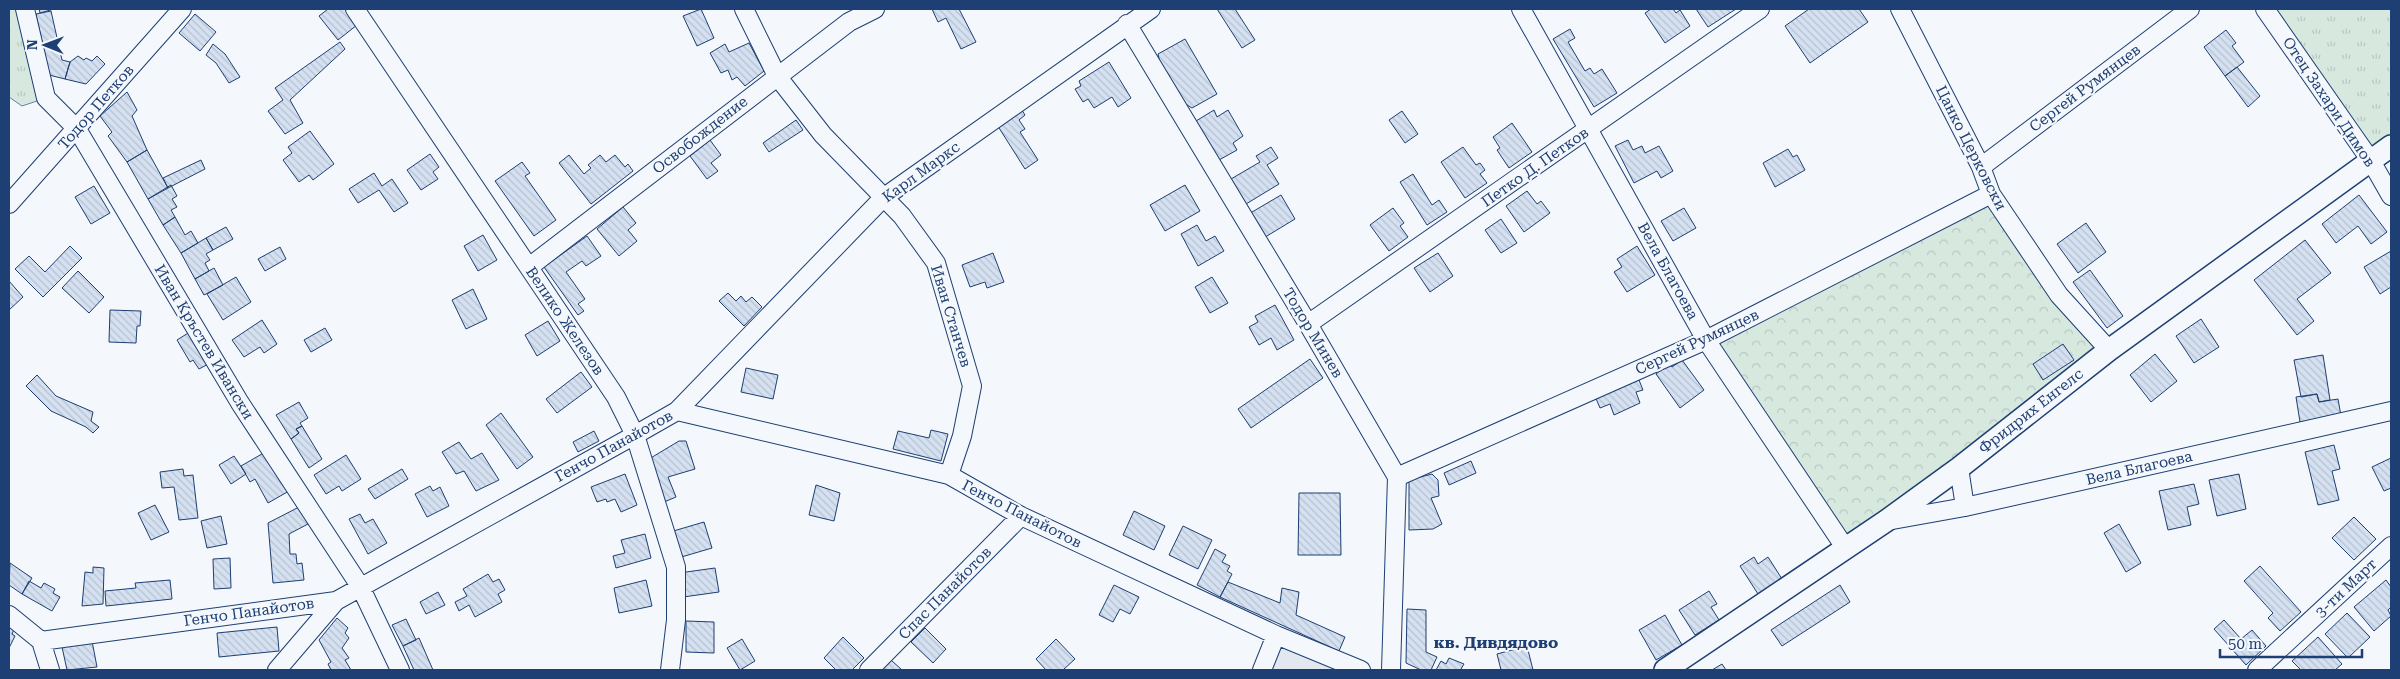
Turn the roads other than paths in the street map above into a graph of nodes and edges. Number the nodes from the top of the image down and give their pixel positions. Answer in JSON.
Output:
{"nodes":[{"id":1,"x":25,"y":9,"type":"edge"},
{"id":2,"x":182,"y":9,"type":"edge"},
{"id":3,"x":355,"y":9,"type":"edge"},
{"id":4,"x":744,"y":9,"type":"edge"},
{"id":5,"x":876,"y":9,"type":"edge"},
{"id":6,"x":1151,"y":9,"type":"edge"},
{"id":7,"x":1521,"y":9,"type":"edge"},
{"id":8,"x":1760,"y":9,"type":"edge"},
{"id":9,"x":1900,"y":9,"type":"edge"},
{"id":10,"x":2190,"y":9,"type":"edge"},
{"id":11,"x":2265,"y":9,"type":"edge"},
{"id":12,"x":1127,"y":24,"type":"junction"},
{"id":13,"x":777,"y":76,"type":"junction"},
{"id":14,"x":77,"y":129,"type":"junction"},
{"id":15,"x":1589,"y":130,"type":"junction"},
{"id":16,"x":2391,"y":146,"type":"edge"},
{"id":17,"x":2371,"y":161,"type":"junction"},
{"id":18,"x":1981,"y":167,"type":"junction"},
{"id":19,"x":1991,"y":194,"type":"junction"},
{"id":20,"x":2391,"y":196,"type":"edge"},
{"id":21,"x":883,"y":198,"type":"junction"},
{"id":22,"x":9,"y":204,"type":"edge"},
{"id":23,"x":529,"y":267,"type":"junction"},
{"id":24,"x":1308,"y":324,"type":"junction"},
{"id":25,"x":1706,"y":340,"type":"junction"},
{"id":26,"x":2109,"y":350,"type":"junction"},
{"id":27,"x":677,"y":411,"type":"junction"},
{"id":28,"x":2391,"y":411,"type":"edge"},
{"id":29,"x":635,"y":435,"type":"junction"},
{"id":30,"x":1959,"y":468,"type":"junction"},
{"id":31,"x":949,"y":475,"type":"junction"},
{"id":32,"x":1397,"y":477,"type":"junction"},
{"id":33,"x":1964,"y":507,"type":"junction"},
{"id":34,"x":1021,"y":516,"type":"junction"},
{"id":35,"x":1886,"y":521,"type":"junction"},
{"id":36,"x":2391,"y":546,"type":"edge"},
{"id":37,"x":1846,"y":549,"type":"junction"},
{"id":38,"x":360,"y":586,"type":"junction"},
{"id":39,"x":336,"y":600,"type":"junction"},
{"id":40,"x":9,"y":615,"type":"edge"},
{"id":41,"x":1276,"y":635,"type":"junction"},
{"id":42,"x":41,"y":641,"type":"junction"},
{"id":43,"x":50,"y":670,"type":"edge"},
{"id":44,"x":277,"y":670,"type":"edge"},
{"id":45,"x":400,"y":670,"type":"edge"},
{"id":46,"x":670,"y":670,"type":"edge"},
{"id":47,"x":869,"y":670,"type":"edge"},
{"id":48,"x":1262,"y":670,"type":"edge"},
{"id":49,"x":1361,"y":670,"type":"edge"},
{"id":50,"x":1391,"y":670,"type":"edge"},
{"id":51,"x":1665,"y":670,"type":"edge"},
{"id":52,"x":2257,"y":670,"type":"edge"}],
"edges":[{"from":1,"to":14,"type":"street","name":"Иван Кръстев Ивански"},
{"from":2,"to":14,"type":"street","name":"Тодор Петков"},
{"from":3,"to":23,"type":"street","name":"Велико Железов"},
{"from":4,"to":13,"type":"street","name":"Иван Станчев"},
{"from":5,"to":13,"type":"street","name":"Освобождение"},
{"from":6,"to":12,"type":"street","name":"Карл Маркс"},
{"from":7,"to":15,"type":"street","name":"Вела Благоева"},
{"from":8,"to":15,"type":"street","name":"Петко Д. Петков"},
{"from":9,"to":18,"type":"street","name":"Цанко Церковски"},
{"from":10,"to":18,"type":"street","name":"Сергей Румянцев"},
{"from":11,"to":17,"type":"street","name":"Отец Захари Димов"},
{"from":12,"to":21,"type":"street","name":"Карл Маркс"},
{"from":12,"to":24,"type":"street","name":"Тодор Минев"},
{"from":13,"to":21,"type":"street","name":"Иван Станчев"},
{"from":13,"to":23,"type":"street","name":"Освобождение"},
{"from":14,"to":22,"type":"street","name":"Тодор Петков"},
{"from":14,"to":38,"type":"street","name":"Иван Кръстев Ивански"},
{"from":15,"to":24,"type":"street","name":"Петко Д. Петков"},
{"from":15,"to":25,"type":"street","name":"Вела Благоева"},
{"from":16,"to":17,"type":"street","name":"Фридрих Енгелс"},
{"from":17,"to":20,"type":"street","name":"Отец Захари Димов"},
{"from":17,"to":26,"type":"street","name":"Фридрих Енгелс"},
{"from":18,"to":19,"type":"street","name":"Цанко Церковски"},
{"from":19,"to":25,"type":"street","name":"Сергей Румянцев"},
{"from":19,"to":26,"type":"street","name":"Цанко Церковски"},
{"from":21,"to":27,"type":"street","name":"Карл Маркс"},
{"from":21,"to":31,"type":"street","name":"Иван Станчев"},
{"from":23,"to":29,"type":"street","name":"Велико Железов"},
{"from":24,"to":32,"type":"street","name":"Тодор Минев"},
{"from":25,"to":32,"type":"street","name":"Сергей Румянцев"},
{"from":25,"to":37,"type":"street","name":"Вела Благоева"},
{"from":26,"to":30,"type":"street","name":"Фридрих Енгелс"},
{"from":27,"to":29,"type":"street","name":"Генчо Панайотов"},
{"from":27,"to":31,"type":"street","name":"Генчо Панайотов"},
{"from":28,"to":33,"type":"street","name":"Вела Благоева"},
{"from":29,"to":38,"type":"street","name":"Генчо Панайотов"},
{"from":29,"to":46,"type":"street","name":"Велико Железов"},
{"from":30,"to":33,"type":"street"},
{"from":30,"to":35,"type":"street","name":"Фридрих Енгелс"},
{"from":31,"to":34,"type":"street","name":"Генчо Панайотов"},
{"from":32,"to":50,"type":"street"},
{"from":33,"to":35,"type":"street","name":"Вела Благоева"},
{"from":34,"to":41,"type":"street","name":"Генчо Панайотов"},
{"from":34,"to":47,"type":"street","name":"Спас Панайотов"},
{"from":35,"to":37,"type":"street","name":"Фридрих Енгелс"},
{"from":36,"to":52,"type":"street","name":"3-ти Март"},
{"from":37,"to":51,"type":"street","name":"Фридрих Енгелс"},
{"from":38,"to":39,"type":"street","name":"Генчо Панайотов"},
{"from":38,"to":45,"type":"street","name":"Иван Кръстев Ивански"},
{"from":39,"to":42,"type":"street","name":"Генчо Панайотов"},
{"from":39,"to":44,"type":"street"},
{"from":40,"to":42,"type":"street"},
{"from":41,"to":48,"type":"street"},
{"from":41,"to":49,"type":"street","name":"Генчо Панайотов"},
{"from":42,"to":43,"type":"street"}]}
